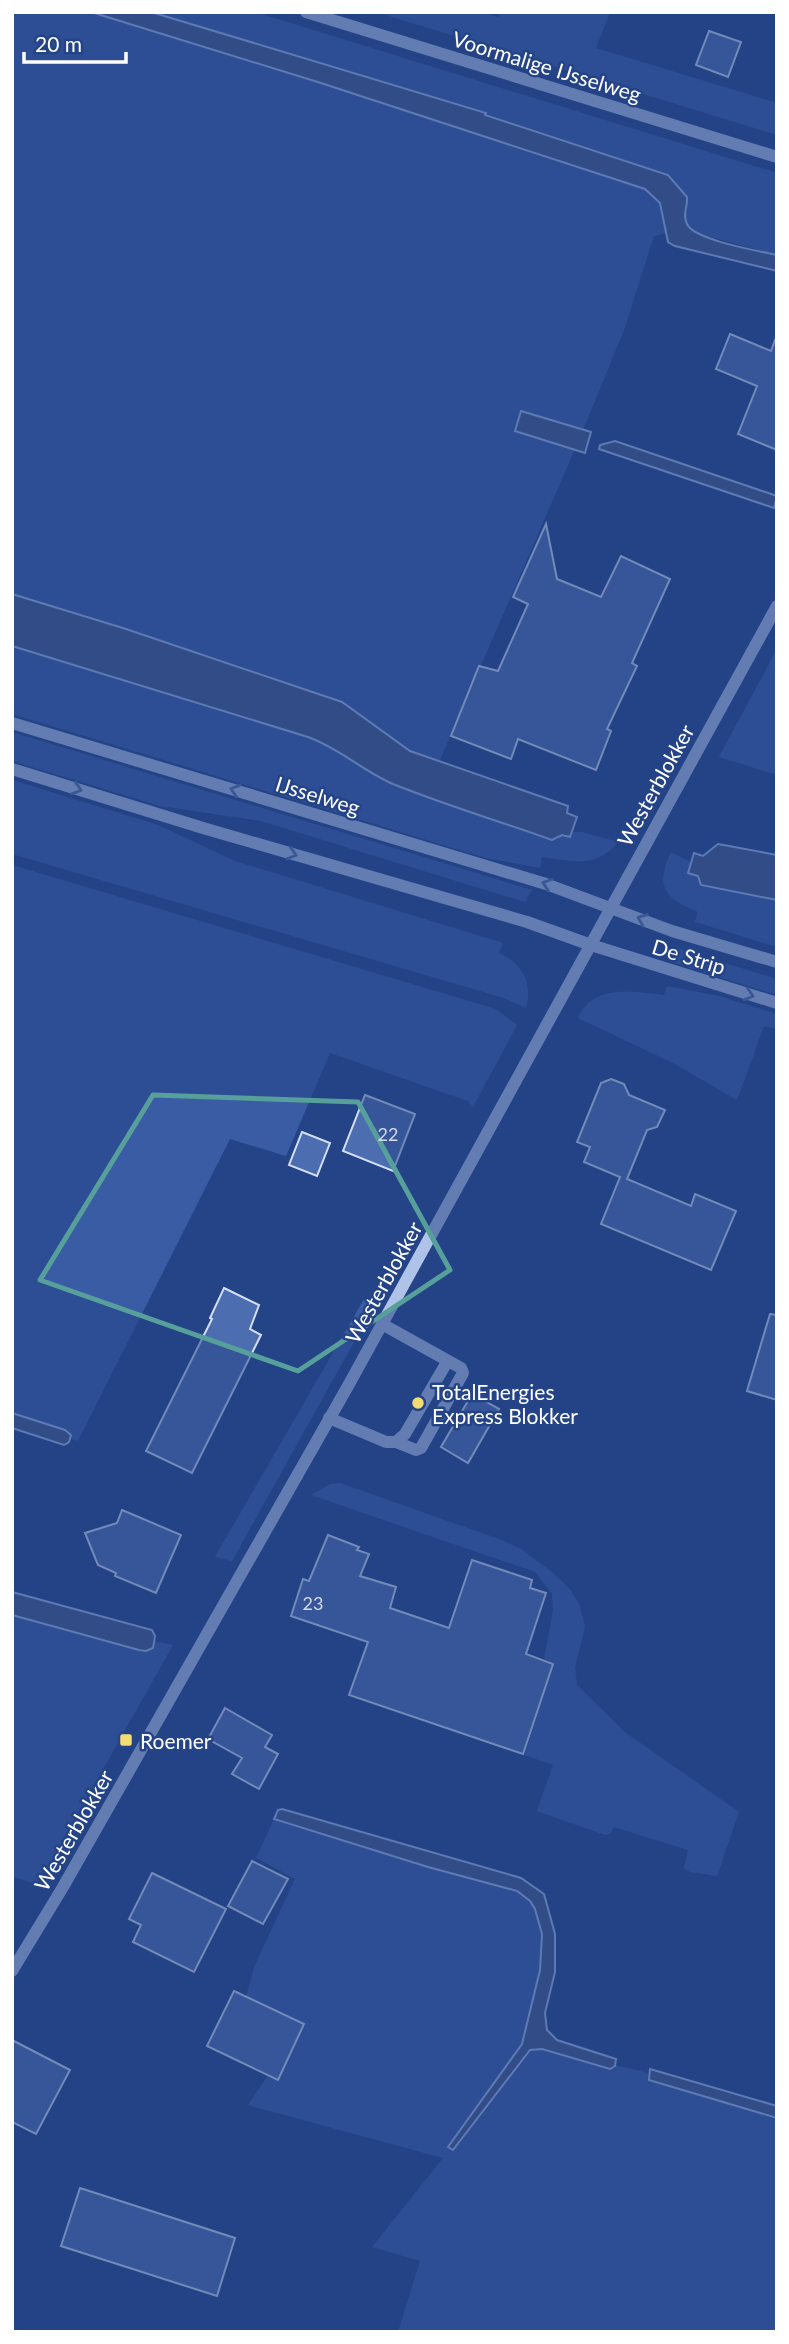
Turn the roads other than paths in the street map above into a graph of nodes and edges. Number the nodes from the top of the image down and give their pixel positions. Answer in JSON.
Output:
{"nodes":[{"id":1,"x":306,"y":12,"type":"edge"},
{"id":2,"x":777,"y":157,"type":"edge"},
{"id":3,"x":777,"y":606,"type":"edge"},
{"id":4,"x":12,"y":723,"type":"edge"},
{"id":5,"x":12,"y":769,"type":"edge"},
{"id":6,"x":611,"y":907,"type":"junction"},
{"id":7,"x":591,"y":945,"type":"junction"},
{"id":8,"x":777,"y":962,"type":"edge"},
{"id":9,"x":777,"y":1003,"type":"edge"},
{"id":10,"x":382,"y":1324,"type":"junction"},
{"id":11,"x":447,"y":1362,"type":"junction"},
{"id":12,"x":329,"y":1418,"type":"junction"},
{"id":13,"x":396,"y":1442,"type":"junction"},
{"id":14,"x":12,"y":1970,"type":"edge"}],
"edges":[{"from":1,"to":2,"type":"street","name":"Voormalige IJsselweg"},
{"from":3,"to":6,"type":"street","name":"Westerblokker"},
{"from":6,"to":4,"type":"street","name":"IJsselweg","one_way":true},
{"from":5,"to":7,"type":"street","one_way":true},
{"from":6,"to":7,"type":"street","name":"Westerblokker"},
{"from":8,"to":6,"type":"street","name":"De Strip","one_way":true},
{"from":7,"to":9,"type":"street","name":"De Strip","one_way":true},
{"from":7,"to":10,"type":"street","name":"Westerblokker"},
{"from":10,"to":11,"type":"street"},
{"from":10,"to":12,"type":"street","name":"Westerblokker"},
{"from":11,"to":13,"type":"street"},
{"from":11,"to":13,"type":"street"},
{"from":12,"to":13,"type":"street"},
{"from":12,"to":14,"type":"street","name":"Westerblokker"}]}
